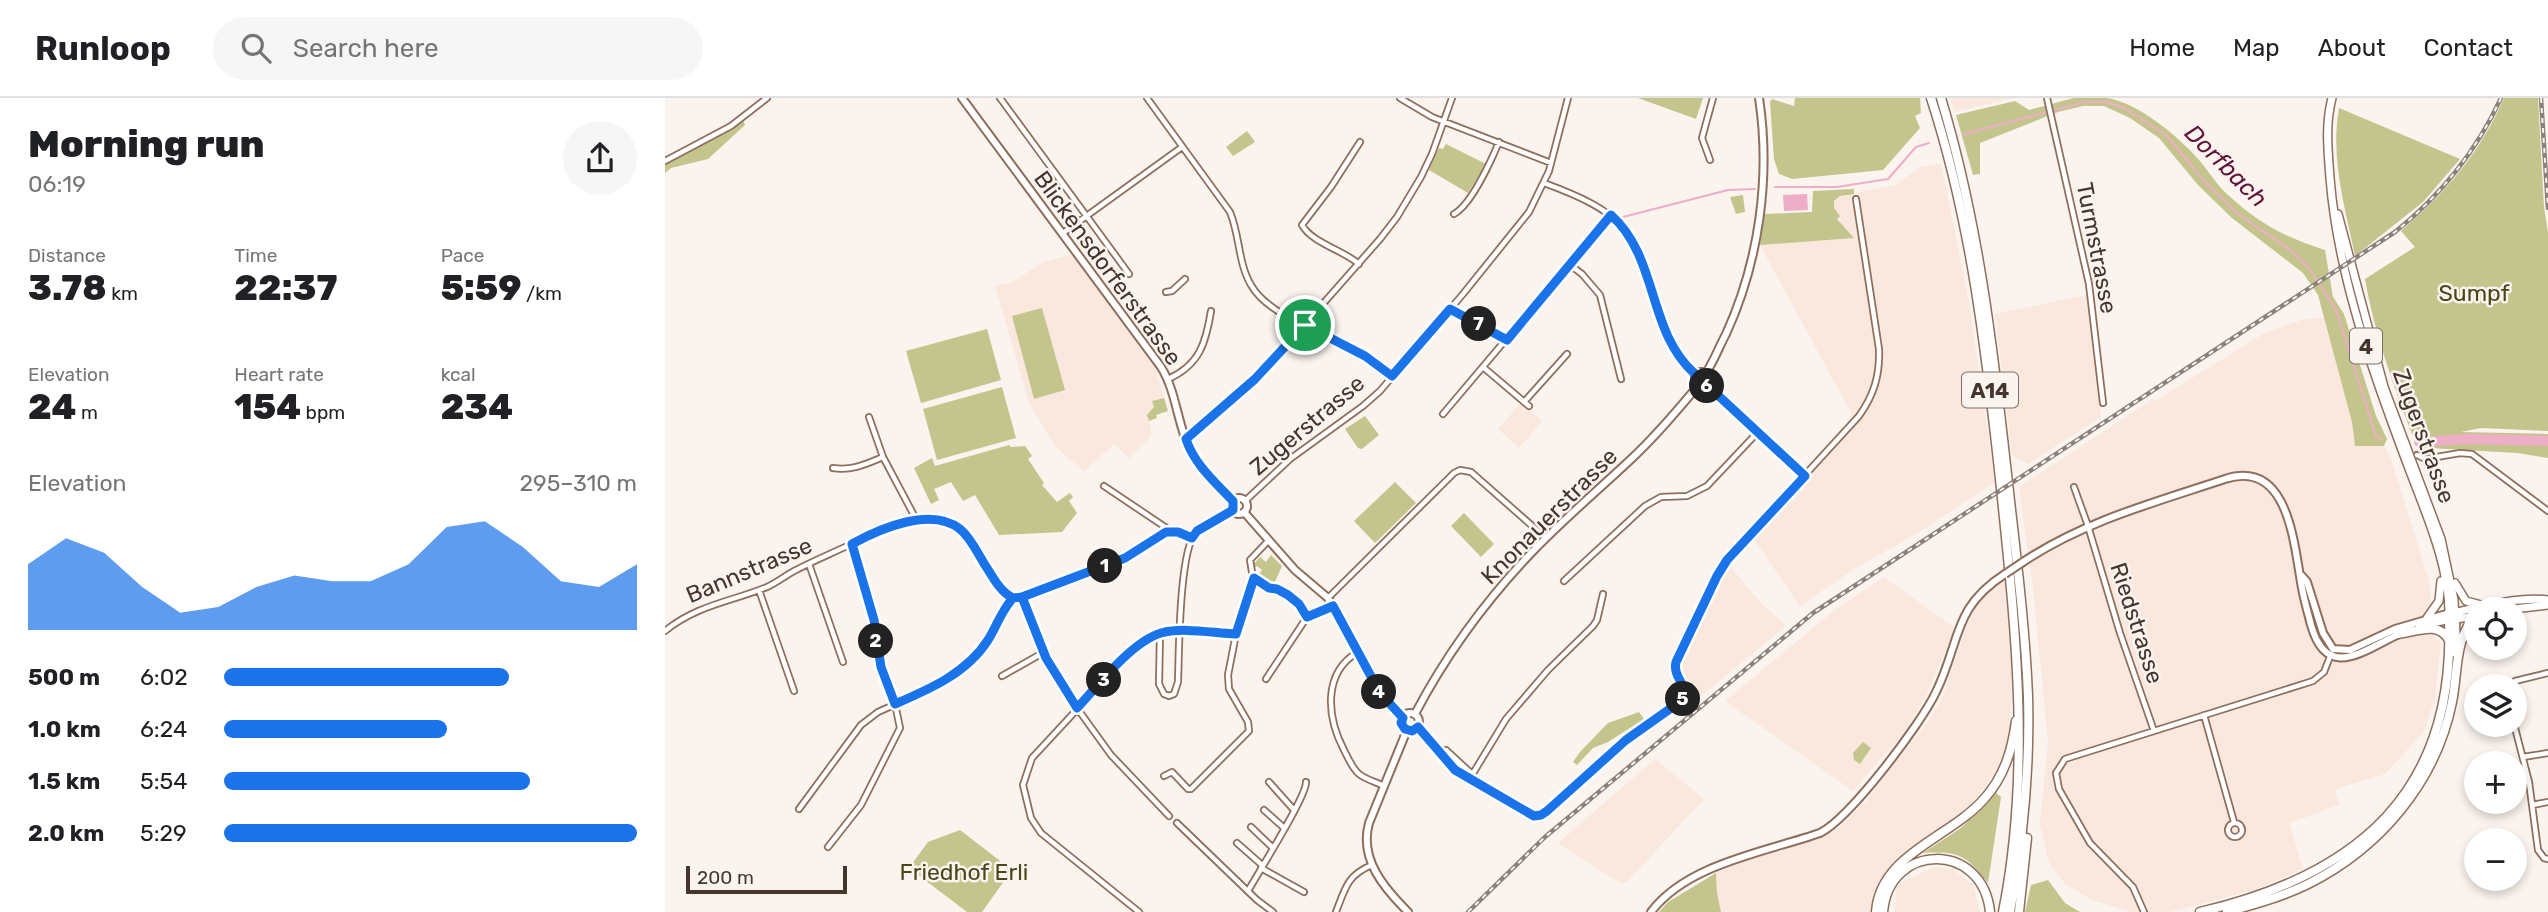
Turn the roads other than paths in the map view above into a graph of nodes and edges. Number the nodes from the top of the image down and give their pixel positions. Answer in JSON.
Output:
{"nodes":[{"id":1,"x":767,"y":98,"type":"edge"},
{"id":2,"x":962,"y":98,"type":"edge"},
{"id":3,"x":1000,"y":98,"type":"edge"},
{"id":4,"x":1147,"y":98,"type":"edge"},
{"id":5,"x":1399,"y":98,"type":"edge"},
{"id":6,"x":1452,"y":98,"type":"edge"},
{"id":7,"x":1568,"y":98,"type":"edge"},
{"id":8,"x":1713,"y":98,"type":"edge"},
{"id":9,"x":1759,"y":98,"type":"edge"},
{"id":10,"x":1931,"y":98,"type":"edge"},
{"id":11,"x":1941,"y":98,"type":"edge"},
{"id":12,"x":2332,"y":98,"type":"edge"},
{"id":13,"x":2047,"y":100,"type":"edge"},
{"id":14,"x":1444,"y":121,"type":"junction"},
{"id":15,"x":1360,"y":142,"type":"dead end"},
{"id":16,"x":1499,"y":142,"type":"junction"},
{"id":17,"x":1182,"y":147,"type":"junction"},
{"id":18,"x":1710,"y":160,"type":"dead end"},
{"id":19,"x":665,"y":161,"type":"edge"},
{"id":20,"x":1551,"y":163,"type":"junction"},
{"id":21,"x":2330,"y":181,"type":"junction"},
{"id":22,"x":1544,"y":183,"type":"junction"},
{"id":23,"x":1856,"y":199,"type":"dead end"},
{"id":24,"x":1454,"y":214,"type":"dead end"},
{"id":25,"x":1611,"y":215,"type":"junction"},
{"id":26,"x":1087,"y":216,"type":"junction"},
{"id":27,"x":1063,"y":233,"type":"junction"},
{"id":28,"x":1359,"y":264,"type":"junction"},
{"id":29,"x":1570,"y":265,"type":"junction"},
{"id":30,"x":1129,"y":274,"type":"dead end"},
{"id":31,"x":1185,"y":279,"type":"dead end"},
{"id":32,"x":1166,"y":292,"type":"dead end"},
{"id":33,"x":1450,"y":309,"type":"junction"},
{"id":34,"x":1211,"y":311,"type":"dead end"},
{"id":35,"x":1305,"y":325,"type":"junction"},
{"id":36,"x":1507,"y":340,"type":"junction"},
{"id":37,"x":1567,"y":354,"type":"dead end"},
{"id":38,"x":1483,"y":367,"type":"junction"},
{"id":39,"x":1706,"y":373,"type":"junction"},
{"id":40,"x":1695,"y":374,"type":"junction"},
{"id":41,"x":1392,"y":376,"type":"junction"},
{"id":42,"x":1168,"y":379,"type":"junction"},
{"id":43,"x":1621,"y":379,"type":"dead end"},
{"id":44,"x":1708,"y":386,"type":"junction"},
{"id":45,"x":1697,"y":387,"type":"junction"},
{"id":46,"x":2103,"y":403,"type":"dead end"},
{"id":47,"x":1443,"y":414,"type":"dead end"},
{"id":48,"x":869,"y":417,"type":"dead end"},
{"id":49,"x":1757,"y":433,"type":"junction"},
{"id":50,"x":1186,"y":439,"type":"junction"},
{"id":51,"x":2417,"y":455,"type":"dead end"},
{"id":52,"x":883,"y":457,"type":"junction"},
{"id":53,"x":833,"y":468,"type":"dead end"},
{"id":54,"x":1805,"y":476,"type":"junction"},
{"id":55,"x":1104,"y":486,"type":"dead end"},
{"id":56,"x":2074,"y":487,"type":"dead end"},
{"id":57,"x":1233,"y":501,"type":"junction"},
{"id":58,"x":1245,"y":501,"type":"junction"},
{"id":59,"x":2423,"y":506,"type":"junction"},
{"id":60,"x":1233,"y":510,"type":"junction"},
{"id":61,"x":2548,"y":511,"type":"edge"},
{"id":62,"x":1244,"y":512,"type":"junction"},
{"id":63,"x":917,"y":521,"type":"junction"},
{"id":64,"x":2088,"y":526,"type":"junction"},
{"id":65,"x":1171,"y":531,"type":"junction"},
{"id":66,"x":1192,"y":538,"type":"junction"},
{"id":67,"x":1546,"y":538,"type":"junction"},
{"id":68,"x":2441,"y":539,"type":"junction"},
{"id":69,"x":1269,"y":540,"type":"junction"},
{"id":70,"x":852,"y":544,"type":"junction"},
{"id":71,"x":809,"y":564,"type":"junction"},
{"id":72,"x":1254,"y":578,"type":"junction"},
{"id":73,"x":1564,"y":581,"type":"dead end"},
{"id":74,"x":758,"y":590,"type":"junction"},
{"id":75,"x":1603,"y":594,"type":"dead end"},
{"id":76,"x":1022,"y":597,"type":"junction"},
{"id":77,"x":1013,"y":598,"type":"junction"},
{"id":78,"x":1328,"y":598,"type":"junction"},
{"id":79,"x":2464,"y":598,"type":"edge"},
{"id":80,"x":2527,"y":600,"type":"edge"},
{"id":81,"x":2548,"y":603,"type":"edge"},
{"id":82,"x":1333,"y":606,"type":"junction"},
{"id":83,"x":2527,"y":607,"type":"edge"},
{"id":84,"x":2464,"y":612,"type":"edge"},
{"id":85,"x":2452,"y":616,"type":"junction"},
{"id":86,"x":2464,"y":616,"type":"edge"},
{"id":87,"x":1307,"y":617,"type":"junction"},
{"id":88,"x":2427,"y":618,"type":"junction"},
{"id":89,"x":1180,"y":630,"type":"junction"},
{"id":90,"x":665,"y":631,"type":"edge"},
{"id":91,"x":1160,"y":634,"type":"junction"},
{"id":92,"x":1236,"y":634,"type":"junction"},
{"id":93,"x":2398,"y":634,"type":"junction"},
{"id":94,"x":2464,"y":635,"type":"edge"},
{"id":95,"x":2450,"y":642,"type":"junction"},
{"id":96,"x":1358,"y":652,"type":"junction"},
{"id":97,"x":2332,"y":652,"type":"junction"},
{"id":98,"x":1046,"y":658,"type":"junction"},
{"id":99,"x":843,"y":662,"type":"dead end"},
{"id":100,"x":2457,"y":670,"type":"junction"},
{"id":101,"x":2548,"y":673,"type":"edge"},
{"id":102,"x":1002,"y":676,"type":"dead end"},
{"id":103,"x":2527,"y":678,"type":"edge"},
{"id":104,"x":1266,"y":679,"type":"dead end"},
{"id":105,"x":794,"y":691,"type":"dead end"},
{"id":106,"x":2020,"y":691,"type":"junction"},
{"id":107,"x":895,"y":704,"type":"junction"},
{"id":108,"x":1077,"y":708,"type":"junction"},
{"id":109,"x":1415,"y":714,"type":"junction"},
{"id":110,"x":2204,"y":715,"type":"junction"},
{"id":111,"x":1403,"y":718,"type":"junction"},
{"id":112,"x":1418,"y":727,"type":"junction"},
{"id":113,"x":1407,"y":730,"type":"junction"},
{"id":114,"x":2154,"y":731,"type":"junction"},
{"id":115,"x":2028,"y":741,"type":"junction"},
{"id":116,"x":2548,"y":753,"type":"edge"},
{"id":117,"x":2527,"y":756,"type":"edge"},
{"id":118,"x":1164,"y":776,"type":"dead end"},
{"id":119,"x":1471,"y":777,"type":"junction"},
{"id":120,"x":2527,"y":778,"type":"edge"},
{"id":121,"x":1269,"y":782,"type":"dead end"},
{"id":122,"x":1306,"y":782,"type":"dead end"},
{"id":123,"x":1385,"y":786,"type":"junction"},
{"id":124,"x":2548,"y":802,"type":"edge"},
{"id":125,"x":2532,"y":805,"type":"junction"},
{"id":126,"x":799,"y":808,"type":"dead end"},
{"id":127,"x":1264,"y":810,"type":"dead end"},
{"id":128,"x":1294,"y":810,"type":"junction"},
{"id":129,"x":1169,"y":816,"type":"dead end"},
{"id":130,"x":2234,"y":822,"type":"dead end"},
{"id":131,"x":1177,"y":823,"type":"dead end"},
{"id":132,"x":1251,"y":827,"type":"dead end"},
{"id":133,"x":1283,"y":827,"type":"junction"},
{"id":134,"x":1237,"y":844,"type":"dead end"},
{"id":135,"x":828,"y":847,"type":"dead end"},
{"id":136,"x":1272,"y":847,"type":"junction"},
{"id":137,"x":2548,"y":859,"type":"edge"},
{"id":138,"x":1372,"y":865,"type":"junction"},
{"id":139,"x":1261,"y":867,"type":"junction"},
{"id":140,"x":1248,"y":891,"type":"junction"},
{"id":141,"x":1304,"y":892,"type":"dead end"},
{"id":142,"x":1139,"y":912,"type":"edge"},
{"id":143,"x":1273,"y":912,"type":"edge"},
{"id":144,"x":1336,"y":912,"type":"edge"},
{"id":145,"x":1408,"y":912,"type":"edge"},
{"id":146,"x":1651,"y":912,"type":"edge"},
{"id":147,"x":1876,"y":912,"type":"edge"},
{"id":148,"x":1883,"y":912,"type":"edge"},
{"id":149,"x":1990,"y":912,"type":"edge"},
{"id":150,"x":2003,"y":912,"type":"edge"},
{"id":151,"x":2010,"y":912,"type":"edge"},
{"id":152,"x":2019,"y":912,"type":"edge"},
{"id":153,"x":2144,"y":912,"type":"edge"},
{"id":154,"x":2200,"y":912,"type":"edge"},
{"id":155,"x":2227,"y":912,"type":"edge"}],
"edges":[{"from":1,"to":19,"type":"street"},
{"from":2,"to":27,"type":"street","name":"Blickensdorferstrasse"},
{"from":3,"to":26,"type":"street"},
{"from":4,"to":17,"type":"street"},
{"from":5,"to":14,"type":"street"},
{"from":6,"to":14,"type":"street"},
{"from":7,"to":20,"type":"street","name":"Zugerstrasse"},
{"from":8,"to":18,"type":"street"},
{"from":9,"to":39,"type":"street"},
{"from":10,"to":106,"type":"highway","number":"A14"},
{"from":11,"to":115,"type":"highway","number":"A14"},
{"from":12,"to":21,"type":"main road","name":"Zugerstrasse","number":"4"},
{"from":13,"to":46,"type":"street","name":"Turmstrasse"},
{"from":14,"to":16,"type":"street"},
{"from":14,"to":28,"type":"street"},
{"from":15,"to":28,"type":"street"},
{"from":16,"to":20,"type":"street"},
{"from":16,"to":24,"type":"street"},
{"from":17,"to":26,"type":"street"},
{"from":17,"to":35,"type":"street"},
{"from":20,"to":22,"type":"street","name":"Zugerstrasse"},
{"from":21,"to":59,"type":"main road","name":"Zugerstrasse","number":"4"},
{"from":21,"to":68,"type":"main road","name":"Zugerstrasse","number":"4"},
{"from":22,"to":25,"type":"street"},
{"from":22,"to":33,"type":"street","name":"Zugerstrasse"},
{"from":23,"to":54,"type":"street"},
{"from":25,"to":29,"type":"street"},
{"from":25,"to":40,"type":"street"},
{"from":26,"to":27,"type":"street"},
{"from":26,"to":30,"type":"street"},
{"from":27,"to":42,"type":"street","name":"Blickensdorferstrasse"},
{"from":28,"to":35,"type":"street"},
{"from":29,"to":36,"type":"street"},
{"from":29,"to":43,"type":"street"},
{"from":31,"to":32,"type":"street"},
{"from":33,"to":36,"type":"street"},
{"from":33,"to":41,"type":"street","name":"Zugerstrasse"},
{"from":34,"to":42,"type":"street"},
{"from":35,"to":41,"type":"street"},
{"from":35,"to":50,"type":"street"},
{"from":36,"to":38,"type":"street"},
{"from":37,"to":38,"type":"street"},
{"from":38,"to":47,"type":"street"},
{"from":39,"to":40,"type":"street"},
{"from":39,"to":44,"type":"street"},
{"from":40,"to":45,"type":"street"},
{"from":41,"to":58,"type":"street","name":"Zugerstrasse"},
{"from":42,"to":50,"type":"street","name":"Blickensdorferstrasse"},
{"from":44,"to":45,"type":"street"},
{"from":44,"to":49,"type":"street"},
{"from":45,"to":67,"type":"street","name":"Knonauerstrasse"},
{"from":48,"to":52,"type":"street"},
{"from":49,"to":54,"type":"street"},
{"from":49,"to":73,"type":"street"},
{"from":50,"to":57,"type":"street","name":"Blickensdorferstrasse"},
{"from":51,"to":61,"type":"street"},
{"from":52,"to":53,"type":"street"},
{"from":52,"to":63,"type":"street"},
{"from":54,"to":119,"type":"street"},
{"from":55,"to":65,"type":"street"},
{"from":56,"to":64,"type":"street","name":"Riedstrasse"},
{"from":57,"to":58,"type":"street"},
{"from":57,"to":60,"type":"street"},
{"from":58,"to":62,"type":"street"},
{"from":59,"to":85,"type":"main road","name":"Zugerstrasse","number":"4"},
{"from":59,"to":88,"type":"main road"},
{"from":60,"to":62,"type":"street"},
{"from":60,"to":66,"type":"street"},
{"from":62,"to":69,"type":"street"},
{"from":63,"to":70,"type":"street","name":"Bannstrasse"},
{"from":63,"to":77,"type":"street","name":"Bannstrasse"},
{"from":64,"to":97,"type":"street"},
{"from":64,"to":114,"type":"street","name":"Riedstrasse"},
{"from":64,"to":146,"type":"street","bridge":true},
{"from":65,"to":66,"type":"street"},
{"from":65,"to":76,"type":"street"},
{"from":66,"to":89,"type":"street"},
{"from":67,"to":78,"type":"street"},
{"from":67,"to":109,"type":"street","name":"Knonauerstrasse"},
{"from":68,"to":79,"type":"main road","number":"4"},
{"from":68,"to":85,"type":"main road","name":"Zugerstrasse","number":"4"},
{"from":69,"to":72,"type":"street"},
{"from":69,"to":78,"type":"street"},
{"from":70,"to":71,"type":"street","name":"Bannstrasse"},
{"from":70,"to":107,"type":"street"},
{"from":71,"to":74,"type":"street","name":"Bannstrasse"},
{"from":71,"to":99,"type":"street"},
{"from":72,"to":87,"type":"street"},
{"from":72,"to":92,"type":"street"},
{"from":74,"to":90,"type":"street","name":"Bannstrasse"},
{"from":74,"to":105,"type":"street"},
{"from":75,"to":119,"type":"street"},
{"from":76,"to":77,"type":"street"},
{"from":76,"to":98,"type":"street"},
{"from":77,"to":107,"type":"street"},
{"from":78,"to":82,"type":"street"},
{"from":80,"to":81,"type":"main road"},
{"from":81,"to":83,"type":"main road"},
{"from":82,"to":87,"type":"street"},
{"from":82,"to":96,"type":"street"},
{"from":84,"to":85,"type":"main road"},
{"from":85,"to":86,"type":"main road"},
{"from":85,"to":88,"type":"street"},
{"from":85,"to":93,"type":"street"},
{"from":85,"to":95,"type":"highway"},
{"from":85,"to":100,"type":"highway"},
{"from":87,"to":104,"type":"street"},
{"from":88,"to":97,"type":"street"},
{"from":89,"to":91,"type":"street"},
{"from":89,"to":91,"type":"street"},
{"from":89,"to":92,"type":"street"},
{"from":91,"to":108,"type":"street"},
{"from":92,"to":118,"type":"street"},
{"from":93,"to":95,"type":"highway"},
{"from":93,"to":97,"type":"street"},
{"from":94,"to":100,"type":"highway"},
{"from":95,"to":154,"type":"highway"},
{"from":96,"to":111,"type":"street"},
{"from":96,"to":123,"type":"street"},
{"from":97,"to":110,"type":"street"},
{"from":98,"to":102,"type":"street"},
{"from":98,"to":108,"type":"street"},
{"from":100,"to":155,"type":"highway"},
{"from":101,"to":103,"type":"street"},
{"from":106,"to":147,"type":"highway"},
{"from":106,"to":150,"type":"highway","number":"A14"},
{"from":107,"to":126,"type":"street"},
{"from":107,"to":135,"type":"street"},
{"from":108,"to":129,"type":"street"},
{"from":108,"to":142,"type":"street"},
{"from":109,"to":111,"type":"street"},
{"from":109,"to":112,"type":"street"},
{"from":110,"to":114,"type":"street"},
{"from":110,"to":130,"type":"street"},
{"from":111,"to":113,"type":"street"},
{"from":112,"to":113,"type":"street"},
{"from":112,"to":119,"type":"street"},
{"from":113,"to":123,"type":"street"},
{"from":114,"to":153,"type":"street"},
{"from":115,"to":151,"type":"highway","number":"A14"},
{"from":115,"to":152,"type":"highway"},
{"from":116,"to":117,"type":"street"},
{"from":120,"to":125,"type":"street"},
{"from":121,"to":128,"type":"street"},
{"from":122,"to":128,"type":"street"},
{"from":123,"to":138,"type":"street"},
{"from":124,"to":125,"type":"street"},
{"from":125,"to":137,"type":"street"},
{"from":127,"to":133,"type":"street"},
{"from":128,"to":133,"type":"street"},
{"from":131,"to":140,"type":"street"},
{"from":132,"to":136,"type":"street"},
{"from":133,"to":136,"type":"street"},
{"from":134,"to":139,"type":"street"},
{"from":136,"to":139,"type":"street"},
{"from":138,"to":144,"type":"street"},
{"from":138,"to":145,"type":"street"},
{"from":139,"to":140,"type":"street"},
{"from":139,"to":141,"type":"street"},
{"from":140,"to":143,"type":"street"},
{"from":148,"to":149,"type":"highway"}]}
